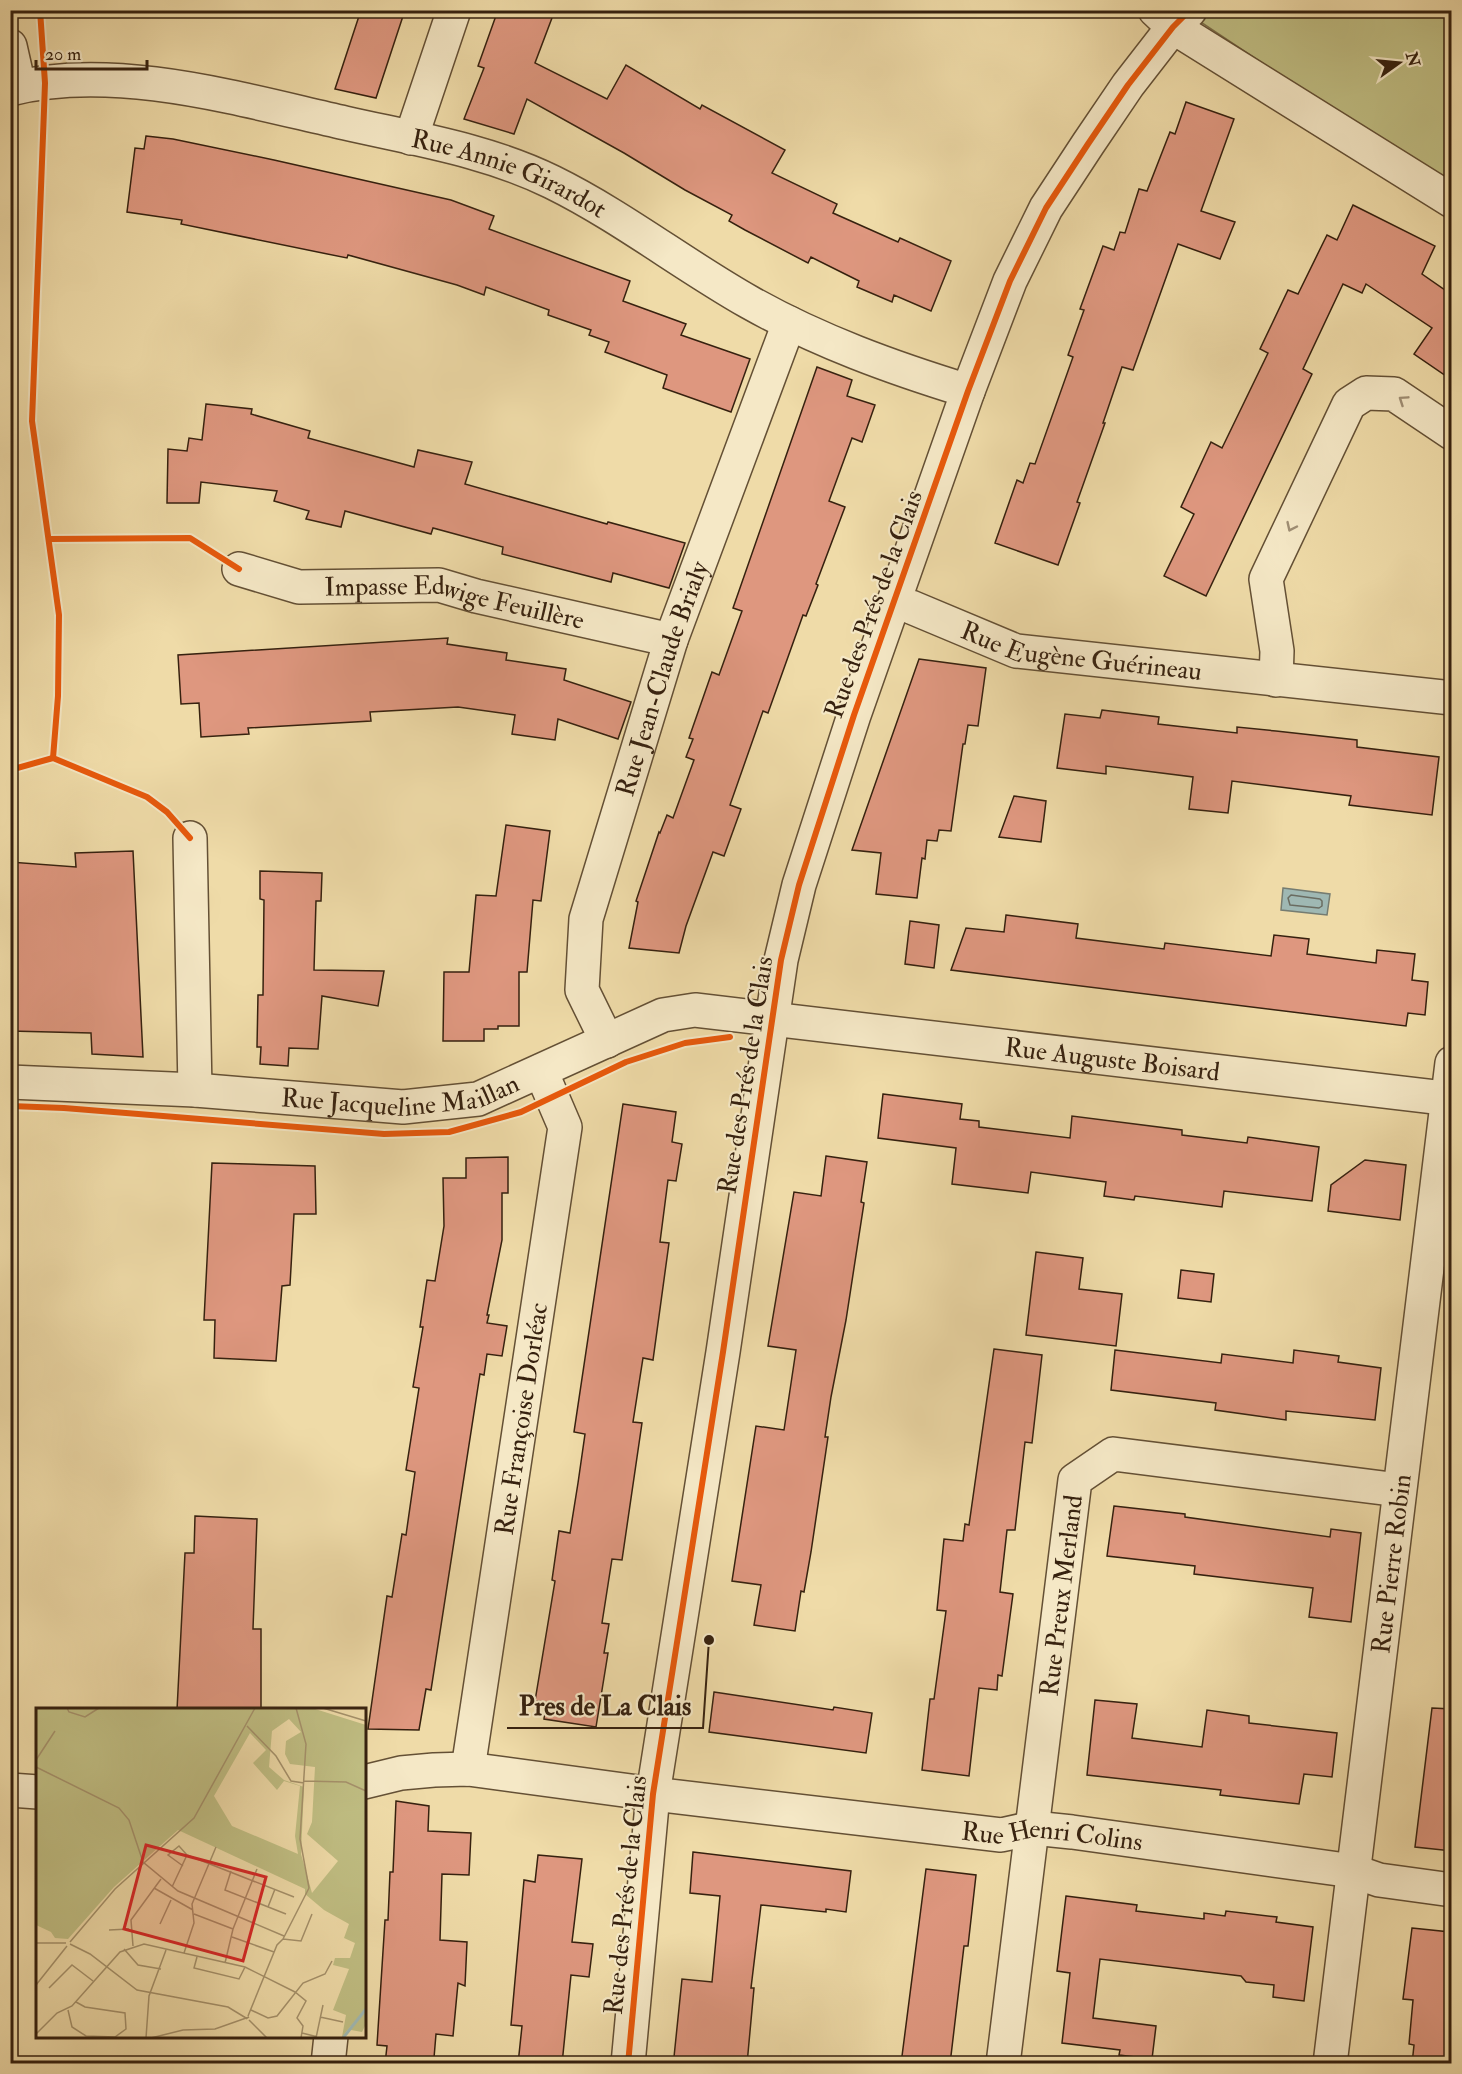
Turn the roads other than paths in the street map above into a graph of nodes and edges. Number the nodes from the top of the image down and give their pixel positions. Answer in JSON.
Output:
{"nodes":[{"id":1,"x":454,"y":10,"type":"edge"},
{"id":2,"x":1173,"y":16,"type":"edge"},
{"id":3,"x":10,"y":46,"type":"edge"},
{"id":4,"x":15,"y":87,"type":"edge"},
{"id":5,"x":411,"y":138,"type":"junction"},
{"id":6,"x":1452,"y":201,"type":"edge"},
{"id":7,"x":789,"y":323,"type":"junction"},
{"id":8,"x":968,"y":391,"type":"junction"},
{"id":9,"x":1452,"y":433,"type":"edge"},
{"id":10,"x":239,"y":569,"type":"dead end"},
{"id":11,"x":894,"y":602,"type":"junction"},
{"id":12,"x":671,"y":640,"type":"junction"},
{"id":13,"x":1276,"y":680,"type":"junction"},
{"id":14,"x":1452,"y":698,"type":"edge"},
{"id":15,"x":190,"y":838,"type":"dead end"},
{"id":16,"x":772,"y":1018,"type":"junction"},
{"id":17,"x":607,"y":1041,"type":"junction"},
{"id":18,"x":1452,"y":1063,"type":"edge"},
{"id":19,"x":541,"y":1071,"type":"junction"},
{"id":20,"x":10,"y":1082,"type":"edge"},
{"id":21,"x":195,"y":1090,"type":"junction"},
{"id":22,"x":1449,"y":1099,"type":"edge"},
{"id":23,"x":1399,"y":1490,"type":"junction"},
{"id":24,"x":468,"y":1769,"type":"junction"},
{"id":25,"x":366,"y":1782,"type":"edge"},
{"id":26,"x":10,"y":1790,"type":"edge"},
{"id":27,"x":36,"y":1792,"type":"edge"},
{"id":28,"x":652,"y":1794,"type":"junction"},
{"id":29,"x":1033,"y":1828,"type":"junction"},
{"id":30,"x":1353,"y":1871,"type":"junction"},
{"id":31,"x":1452,"y":1890,"type":"edge"},
{"id":32,"x":331,"y":2038,"type":"edge"},
{"id":33,"x":328,"y":2064,"type":"edge"},
{"id":34,"x":628,"y":2064,"type":"edge"},
{"id":35,"x":1003,"y":2064,"type":"edge"},
{"id":36,"x":1330,"y":2064,"type":"edge"}],
"edges":[{"from":1,"to":5,"type":"street"},
{"from":2,"to":6,"type":"street"},
{"from":2,"to":8,"type":"street","name":"Rue des Prés de la Clais"},
{"from":3,"to":4,"type":"street"},
{"from":4,"to":5,"type":"street","name":"Rue Annie Girardot"},
{"from":5,"to":7,"type":"street","name":"Rue Annie Girardot"},
{"from":7,"to":8,"type":"street","name":"Rue Annie Girardot"},
{"from":7,"to":12,"type":"street","name":"Rue Jean-Claude Brialy"},
{"from":8,"to":11,"type":"street","name":"Rue des Prés de la Clais"},
{"from":9,"to":13,"type":"street","one_way":true},
{"from":10,"to":12,"type":"street","name":"Impasse Edwige Feuillère"},
{"from":11,"to":13,"type":"street","name":"Rue Eugène Guérineau"},
{"from":11,"to":16,"type":"street","name":"Rue des Prés de la Clais"},
{"from":12,"to":17,"type":"street","name":"Rue Jean-Claude Brialy"},
{"from":13,"to":14,"type":"street","name":"Rue Eugène Guérineau"},
{"from":15,"to":21,"type":"street"},
{"from":16,"to":17,"type":"street","name":"Rue Jacqueline Maillan"},
{"from":16,"to":22,"type":"street","name":"Rue Auguste Boisard"},
{"from":16,"to":28,"type":"street","name":"Rue des Prés de la Clais"},
{"from":17,"to":19,"type":"street","name":"Rue Jacqueline Maillan"},
{"from":18,"to":22,"type":"street","name":"Rue Pierre Robin"},
{"from":19,"to":21,"type":"street","name":"Rue Jacqueline Maillan"},
{"from":19,"to":24,"type":"street","name":"Rue Françoise Dorléac"},
{"from":20,"to":21,"type":"street","name":"Rue Jacqueline Maillan"},
{"from":22,"to":23,"type":"street","name":"Rue Pierre Robin"},
{"from":23,"to":29,"type":"street","name":"Rue Preux Merland"},
{"from":23,"to":30,"type":"street","name":"Rue Pierre Robin"},
{"from":24,"to":25,"type":"street","name":"Rue Henri Colins"},
{"from":24,"to":28,"type":"street","name":"Rue Henri Colins"},
{"from":26,"to":27,"type":"street"},
{"from":28,"to":29,"type":"street","name":"Rue Henri Colins"},
{"from":28,"to":34,"type":"street","name":"Rue des Prés de la Clais"},
{"from":29,"to":30,"type":"street","name":"Rue Henri Colins"},
{"from":29,"to":35,"type":"street","name":"Rue Preux Merland"},
{"from":30,"to":31,"type":"street","name":"Rue Henri Colins"},
{"from":30,"to":36,"type":"street","name":"Rue Pierre Robin"},
{"from":32,"to":33,"type":"street"}]}
